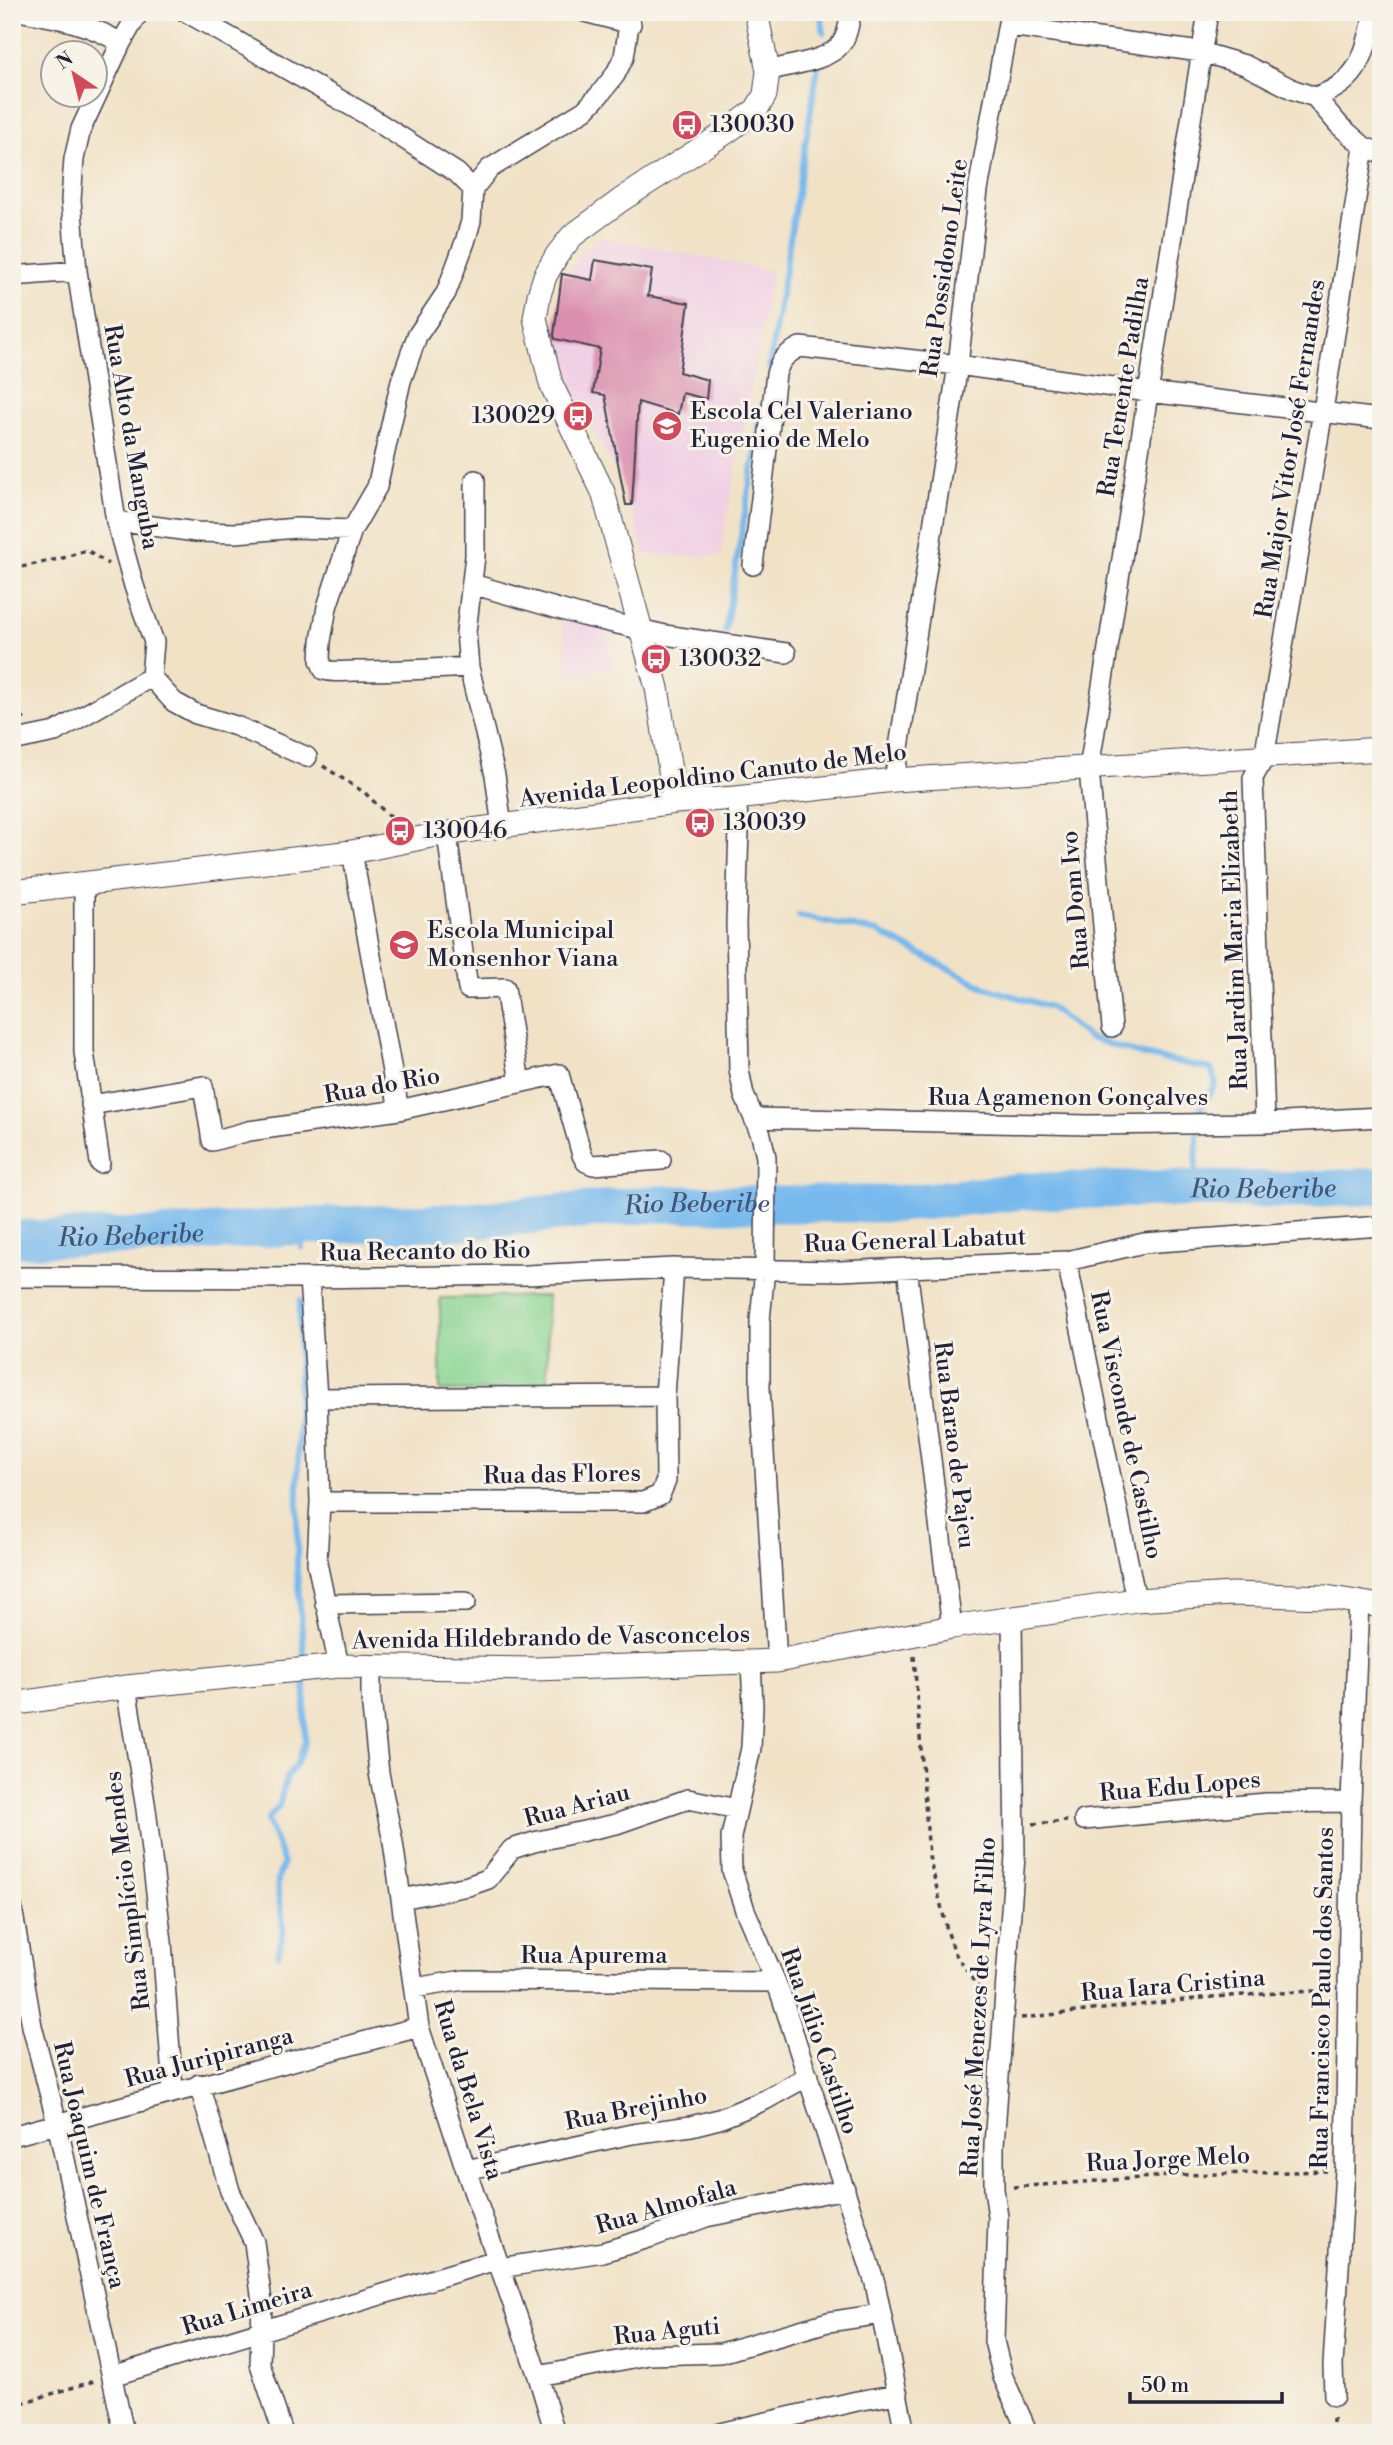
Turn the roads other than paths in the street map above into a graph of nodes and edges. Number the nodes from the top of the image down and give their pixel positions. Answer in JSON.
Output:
{"nodes":[{"id":1,"x":23,"y":12,"type":"edge"},
{"id":2,"x":139,"y":12,"type":"edge"},
{"id":3,"x":186,"y":12,"type":"edge"},
{"id":4,"x":585,"y":12,"type":"edge"},
{"id":5,"x":756,"y":12,"type":"edge"},
{"id":6,"x":851,"y":12,"type":"edge"},
{"id":7,"x":1208,"y":12,"type":"edge"},
{"id":8,"x":1375,"y":12,"type":"edge"},
{"id":9,"x":631,"y":18,"type":"edge"},
{"id":10,"x":1009,"y":19,"type":"edge"},
{"id":11,"x":121,"y":43,"type":"junction"},
{"id":12,"x":1201,"y":52,"type":"junction"},
{"id":13,"x":768,"y":71,"type":"junction"},
{"id":14,"x":1315,"y":97,"type":"junction"},
{"id":15,"x":1372,"y":150,"type":"edge"},
{"id":16,"x":473,"y":189,"type":"junction"},
{"id":17,"x":77,"y":271,"type":"junction"},
{"id":18,"x":12,"y":276,"type":"edge"},
{"id":19,"x":958,"y":365,"type":"junction"},
{"id":20,"x":1148,"y":392,"type":"junction"},
{"id":21,"x":1323,"y":411,"type":"junction"},
{"id":22,"x":1381,"y":419,"type":"edge"},
{"id":23,"x":475,"y":480,"type":"dead end"},
{"id":24,"x":116,"y":521,"type":"junction"},
{"id":25,"x":352,"y":530,"type":"junction"},
{"id":26,"x":753,"y":565,"type":"dead end"},
{"id":27,"x":472,"y":584,"type":"junction"},
{"id":28,"x":640,"y":629,"type":"junction"},
{"id":29,"x":786,"y":653,"type":"dead end"},
{"id":30,"x":469,"y":667,"type":"junction"},
{"id":31,"x":151,"y":677,"type":"junction"},
{"id":32,"x":21,"y":740,"type":"edge"},
{"id":33,"x":1381,"y":749,"type":"edge"},
{"id":34,"x":307,"y":757,"type":"road end"},
{"id":35,"x":1264,"y":758,"type":"junction"},
{"id":36,"x":1089,"y":769,"type":"junction"},
{"id":37,"x":894,"y":780,"type":"junction"},
{"id":38,"x":736,"y":798,"type":"junction"},
{"id":39,"x":675,"y":802,"type":"junction"},
{"id":40,"x":502,"y":827,"type":"junction"},
{"id":41,"x":447,"y":834,"type":"junction"},
{"id":42,"x":352,"y":852,"type":"junction"},
{"id":43,"x":83,"y":884,"type":"junction"},
{"id":44,"x":12,"y":892,"type":"edge"},
{"id":45,"x":1112,"y":1027,"type":"dead end"},
{"id":46,"x":520,"y":1083,"type":"junction"},
{"id":47,"x":90,"y":1105,"type":"junction"},
{"id":48,"x":399,"y":1110,"type":"junction"},
{"id":49,"x":1381,"y":1117,"type":"edge"},
{"id":50,"x":754,"y":1118,"type":"junction"},
{"id":51,"x":1265,"y":1124,"type":"junction"},
{"id":52,"x":661,"y":1160,"type":"dead end"},
{"id":53,"x":100,"y":1163,"type":"dead end"},
{"id":54,"x":1381,"y":1226,"type":"edge"},
{"id":55,"x":1067,"y":1261,"type":"junction"},
{"id":56,"x":674,"y":1268,"type":"junction"},
{"id":57,"x":907,"y":1268,"type":"junction"},
{"id":58,"x":765,"y":1269,"type":"junction"},
{"id":59,"x":12,"y":1276,"type":"edge"},
{"id":60,"x":309,"y":1278,"type":"junction"},
{"id":61,"x":665,"y":1396,"type":"junction"},
{"id":62,"x":317,"y":1398,"type":"junction"},
{"id":63,"x":320,"y":1502,"type":"junction"},
{"id":64,"x":1136,"y":1600,"type":"junction"},
{"id":65,"x":466,"y":1602,"type":"dead end"},
{"id":66,"x":1370,"y":1603,"type":"edge"},
{"id":67,"x":325,"y":1604,"type":"junction"},
{"id":68,"x":1012,"y":1618,"type":"junction"},
{"id":69,"x":952,"y":1628,"type":"junction"},
{"id":70,"x":777,"y":1661,"type":"junction"},
{"id":71,"x":751,"y":1662,"type":"junction"},
{"id":72,"x":329,"y":1667,"type":"junction"},
{"id":73,"x":371,"y":1667,"type":"junction"},
{"id":74,"x":127,"y":1687,"type":"junction"},
{"id":75,"x":12,"y":1704,"type":"edge"},
{"id":76,"x":1351,"y":1802,"type":"junction"},
{"id":77,"x":737,"y":1809,"type":"junction"},
{"id":78,"x":1084,"y":1820,"type":"road end"},
{"id":79,"x":401,"y":1899,"type":"junction"},
{"id":80,"x":12,"y":1907,"type":"edge"},
{"id":81,"x":776,"y":1982,"type":"junction"},
{"id":82,"x":414,"y":1988,"type":"junction"},
{"id":83,"x":419,"y":2027,"type":"junction"},
{"id":84,"x":808,"y":2076,"type":"junction"},
{"id":85,"x":199,"y":2084,"type":"junction"},
{"id":86,"x":173,"y":2091,"type":"junction"},
{"id":87,"x":57,"y":2123,"type":"junction"},
{"id":88,"x":12,"y":2136,"type":"edge"},
{"id":89,"x":466,"y":2170,"type":"junction"},
{"id":90,"x":845,"y":2189,"type":"junction"},
{"id":91,"x":498,"y":2264,"type":"junction"},
{"id":92,"x":881,"y":2314,"type":"junction"},
{"id":93,"x":261,"y":2331,"type":"junction"},
{"id":94,"x":112,"y":2376,"type":"junction"},
{"id":95,"x":538,"y":2376,"type":"junction"},
{"id":96,"x":898,"y":2394,"type":"junction"},
{"id":97,"x":1334,"y":2396,"type":"dead end"},
{"id":98,"x":124,"y":2433,"type":"edge"},
{"id":99,"x":283,"y":2433,"type":"edge"},
{"id":100,"x":555,"y":2433,"type":"edge"},
{"id":101,"x":720,"y":2433,"type":"edge"},
{"id":102,"x":905,"y":2433,"type":"edge"},
{"id":103,"x":1028,"y":2433,"type":"edge"}],
"edges":[{"from":1,"to":11,"type":"street"},
{"from":2,"to":11,"type":"street","name":"Rua Alto da Manguba"},
{"from":3,"to":16,"type":"street"},
{"from":4,"to":9,"type":"street"},
{"from":5,"to":13,"type":"street"},
{"from":6,"to":13,"type":"street"},
{"from":7,"to":12,"type":"street","name":"Rua Tenente Padilha"},
{"from":8,"to":14,"type":"street"},
{"from":9,"to":16,"type":"street"},
{"from":10,"to":12,"type":"street"},
{"from":10,"to":19,"type":"street","name":"Rua Possidono Leite"},
{"from":11,"to":17,"type":"street","name":"Rua Alto da Manguba"},
{"from":12,"to":14,"type":"street"},
{"from":12,"to":20,"type":"street","name":"Rua Tenente Padilha"},
{"from":13,"to":28,"type":"street"},
{"from":14,"to":15,"type":"street"},
{"from":15,"to":21,"type":"street","name":"Rua Major Vitor José Fernandes"},
{"from":16,"to":25,"type":"street"},
{"from":17,"to":18,"type":"street"},
{"from":17,"to":24,"type":"street","name":"Rua Alto da Manguba"},
{"from":19,"to":20,"type":"street"},
{"from":19,"to":26,"type":"street"},
{"from":19,"to":37,"type":"street","name":"Rua Possidono Leite"},
{"from":20,"to":21,"type":"street"},
{"from":20,"to":36,"type":"street","name":"Rua Tenente Padilha"},
{"from":21,"to":22,"type":"street"},
{"from":21,"to":35,"type":"street","name":"Rua Major Vitor José Fernandes"},
{"from":23,"to":27,"type":"street"},
{"from":24,"to":25,"type":"street"},
{"from":24,"to":31,"type":"street","name":"Rua Alto da Manguba"},
{"from":25,"to":30,"type":"street"},
{"from":27,"to":28,"type":"street"},
{"from":27,"to":30,"type":"street"},
{"from":28,"to":29,"type":"street"},
{"from":28,"to":39,"type":"street"},
{"from":30,"to":40,"type":"street"},
{"from":31,"to":32,"type":"street"},
{"from":31,"to":34,"type":"street"},
{"from":33,"to":35,"type":"street","name":"Avenida Leopoldino Canuto de Melo"},
{"from":35,"to":36,"type":"street","name":"Avenida Leopoldino Canuto de Melo"},
{"from":35,"to":51,"type":"street","name":"Rua Jardim Maria Elizabeth"},
{"from":36,"to":37,"type":"street","name":"Avenida Leopoldino Canuto de Melo"},
{"from":36,"to":45,"type":"street","name":"Rua Dom Ivo"},
{"from":37,"to":38,"type":"street","name":"Avenida Leopoldino Canuto de Melo"},
{"from":38,"to":39,"type":"street","name":"Avenida Leopoldino Canuto de Melo"},
{"from":38,"to":50,"type":"street"},
{"from":39,"to":40,"type":"street","name":"Avenida Leopoldino Canuto de Melo"},
{"from":40,"to":41,"type":"street","name":"Avenida Leopoldino Canuto de Melo"},
{"from":41,"to":42,"type":"street","name":"Avenida Leopoldino Canuto de Melo"},
{"from":41,"to":46,"type":"street"},
{"from":42,"to":43,"type":"street","name":"Avenida Leopoldino Canuto de Melo"},
{"from":42,"to":48,"type":"street"},
{"from":43,"to":44,"type":"street","name":"Avenida Leopoldino Canuto de Melo"},
{"from":43,"to":47,"type":"street"},
{"from":46,"to":48,"type":"street","name":"Rua do Rio"},
{"from":46,"to":52,"type":"street","name":"Rua do Rio"},
{"from":47,"to":48,"type":"street","name":"Rua do Rio"},
{"from":47,"to":53,"type":"street"},
{"from":49,"to":51,"type":"street","name":"Rua Agamenon Gonçalves"},
{"from":50,"to":51,"type":"street","name":"Rua Agamenon Gonçalves"},
{"from":50,"to":58,"type":"street"},
{"from":54,"to":55,"type":"street","name":"Rua General Labatut"},
{"from":55,"to":57,"type":"street","name":"Rua General Labatut"},
{"from":55,"to":64,"type":"street","name":"Rua Visconde de Castilho"},
{"from":56,"to":58,"type":"street","name":"Rua Recanto do Rio"},
{"from":56,"to":60,"type":"street","name":"Rua Recanto do Rio"},
{"from":56,"to":61,"type":"street","name":"Rua das Flores"},
{"from":57,"to":58,"type":"street","name":"Rua General Labatut"},
{"from":57,"to":69,"type":"street","name":"Rua Barao de Pajeu"},
{"from":58,"to":70,"type":"street"},
{"from":59,"to":60,"type":"street"},
{"from":60,"to":62,"type":"street","name":"Rua Recanto do Rio"},
{"from":61,"to":62,"type":"street"},
{"from":61,"to":63,"type":"street","name":"Rua das Flores"},
{"from":62,"to":63,"type":"street","name":"Rua Recanto do Rio"},
{"from":63,"to":67,"type":"street","name":"Rua Recanto do Rio"},
{"from":64,"to":66,"type":"street","name":"Avenida Hildebrando de Vasconcelos"},
{"from":64,"to":68,"type":"street","name":"Avenida Hildebrando de Vasconcelos"},
{"from":65,"to":67,"type":"street"},
{"from":66,"to":76,"type":"street","name":"Rua Francisco Paulo dos Santos"},
{"from":67,"to":72,"type":"street","name":"Rua Recanto do Rio"},
{"from":68,"to":69,"type":"street","name":"Avenida Hildebrando de Vasconcelos"},
{"from":68,"to":103,"type":"street","name":"Rua José Menezes de Lyra Filho"},
{"from":69,"to":70,"type":"street","name":"Avenida Hildebrando de Vasconcelos"},
{"from":70,"to":71,"type":"street","name":"Avenida Hildebrando de Vasconcelos"},
{"from":71,"to":73,"type":"street","name":"Avenida Hildebrando de Vasconcelos"},
{"from":71,"to":77,"type":"street","name":"Rua Júlio Castilho"},
{"from":72,"to":73,"type":"street","name":"Avenida Hildebrando de Vasconcelos"},
{"from":72,"to":74,"type":"street","name":"Avenida Hildebrando de Vasconcelos"},
{"from":73,"to":79,"type":"street","name":"Rua da Bela Vista"},
{"from":74,"to":75,"type":"street","name":"Avenida Hildebrando de Vasconcelos"},
{"from":74,"to":86,"type":"street","name":"Rua Simplício Mendes"},
{"from":76,"to":78,"type":"street","name":"Rua Edu Lopes"},
{"from":76,"to":97,"type":"street","name":"Rua Francisco Paulo dos Santos"},
{"from":77,"to":79,"type":"street","name":"Rua Ariau"},
{"from":77,"to":81,"type":"street","name":"Rua Júlio Castilho"},
{"from":79,"to":82,"type":"street","name":"Rua da Bela Vista"},
{"from":80,"to":87,"type":"street","name":"Rua Joaquim de França"},
{"from":81,"to":82,"type":"street","name":"Rua Apurema"},
{"from":81,"to":84,"type":"street","name":"Rua Júlio Castilho"},
{"from":82,"to":83,"type":"street","name":"Rua da Bela Vista"},
{"from":83,"to":85,"type":"street","name":"Rua Juripiranga"},
{"from":83,"to":89,"type":"street","name":"Rua da Bela Vista"},
{"from":84,"to":89,"type":"street","name":"Rua Brejinho"},
{"from":84,"to":90,"type":"street","name":"Rua Júlio Castilho"},
{"from":85,"to":86,"type":"street","name":"Rua Juripiranga"},
{"from":85,"to":93,"type":"street"},
{"from":86,"to":87,"type":"street","name":"Rua Juripiranga"},
{"from":87,"to":88,"type":"street","name":"Rua Juripiranga"},
{"from":87,"to":94,"type":"street","name":"Rua Joaquim de França"},
{"from":89,"to":91,"type":"street","name":"Rua da Bela Vista"},
{"from":90,"to":91,"type":"street","name":"Rua Almofala"},
{"from":90,"to":92,"type":"street","name":"Rua Júlio Castilho"},
{"from":91,"to":93,"type":"street","name":"Rua Limeira"},
{"from":91,"to":95,"type":"street","name":"Rua da Bela Vista"},
{"from":92,"to":95,"type":"street","name":"Rua Aguti"},
{"from":92,"to":96,"type":"street","name":"Rua Júlio Castilho"},
{"from":93,"to":94,"type":"street","name":"Rua Limeira"},
{"from":93,"to":99,"type":"street"},
{"from":94,"to":98,"type":"street","name":"Rua Joaquim de França"},
{"from":95,"to":100,"type":"street","name":"Rua da Bela Vista"},
{"from":96,"to":101,"type":"street"},
{"from":96,"to":102,"type":"street","name":"Rua Júlio Castilho"}]}
